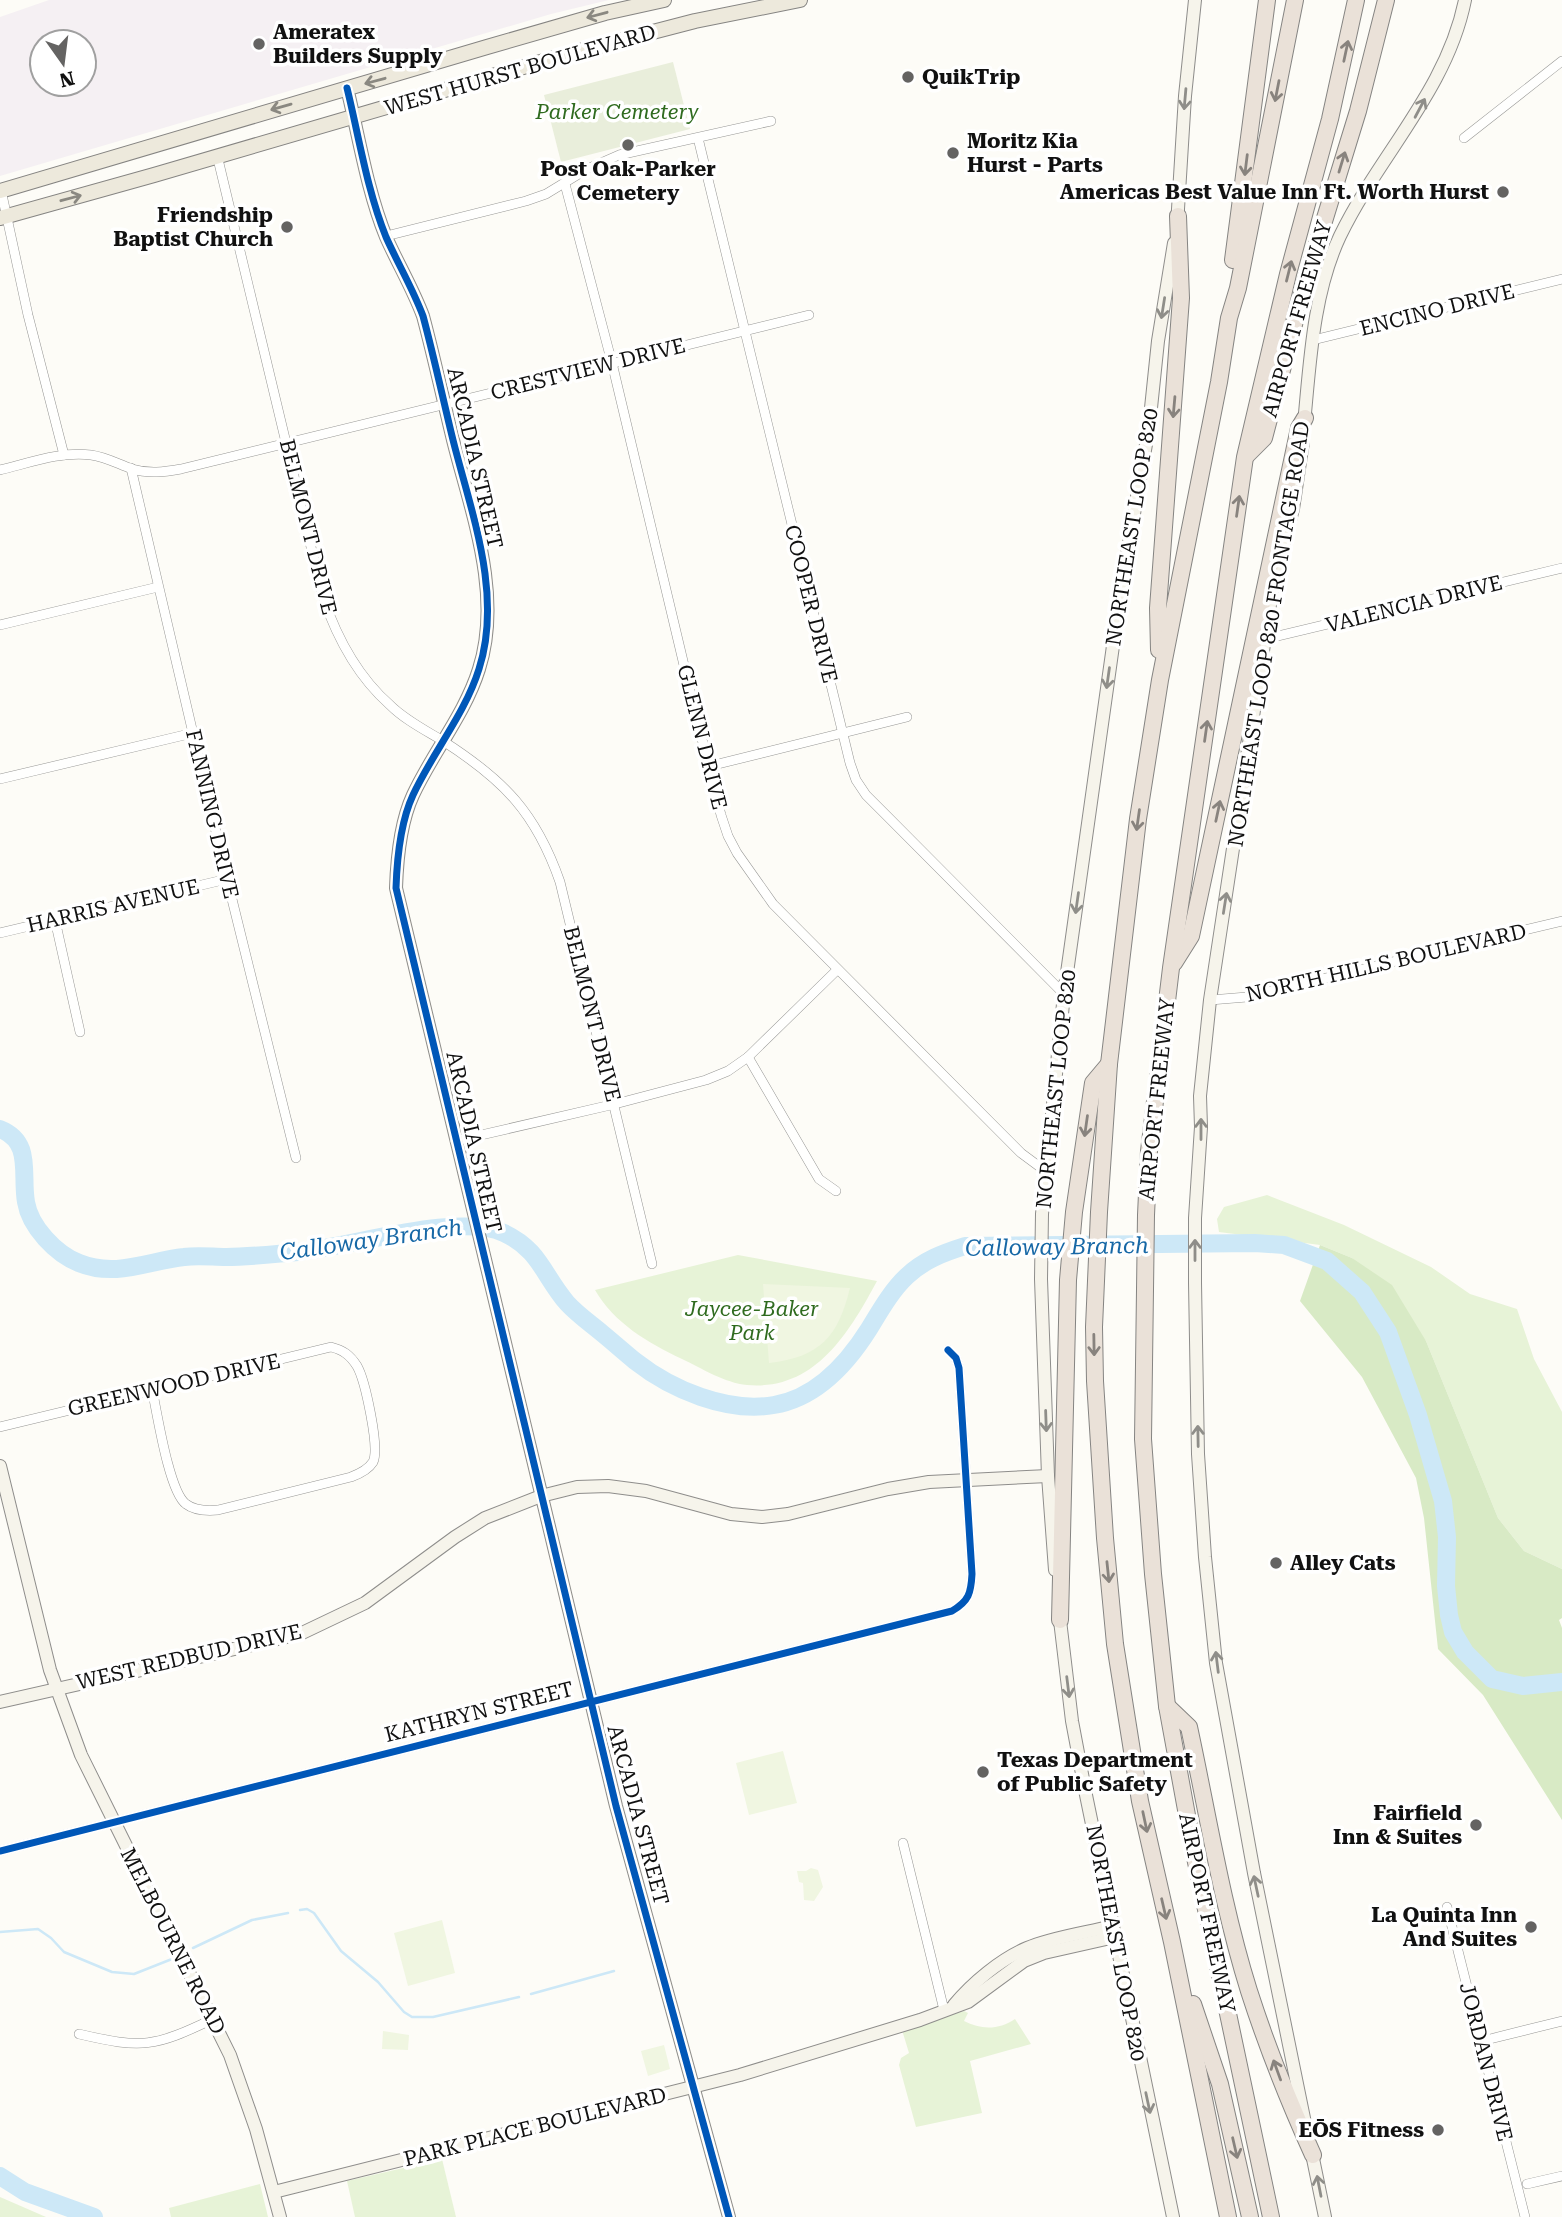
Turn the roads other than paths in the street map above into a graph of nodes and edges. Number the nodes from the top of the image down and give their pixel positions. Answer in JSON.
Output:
{"nodes":[{"id":1,"x":664,"y":0,"type":"edge"},
{"id":2,"x":800,"y":0,"type":"edge"},
{"id":3,"x":1195,"y":0,"type":"edge"},
{"id":4,"x":1268,"y":0,"type":"edge"},
{"id":5,"x":1295,"y":0,"type":"edge"},
{"id":6,"x":1356,"y":0,"type":"edge"},
{"id":7,"x":1386,"y":0,"type":"edge"},
{"id":8,"x":1465,"y":0,"type":"edge"},
{"id":9,"x":1562,"y":61,"type":"edge"},
{"id":10,"x":347,"y":88,"type":"junction"},
{"id":11,"x":354,"y":117,"type":"junction"},
{"id":12,"x":771,"y":121,"type":"dead end"},
{"id":13,"x":698,"y":138,"type":"junction"},
{"id":14,"x":1464,"y":138,"type":"dead end"},
{"id":15,"x":217,"y":155,"type":"junction"},
{"id":16,"x":565,"y":184,"type":"junction"},
{"id":17,"x":0,"y":190,"type":"edge"},
{"id":18,"x":1178,"y":216,"type":"junction"},
{"id":19,"x":3,"y":217,"type":"edge"},
{"id":20,"x":386,"y":236,"type":"junction"},
{"id":21,"x":1562,"y":279,"type":"edge"},
{"id":22,"x":809,"y":315,"type":"dead end"},
{"id":23,"x":1229,"y":318,"type":"junction"},
{"id":24,"x":745,"y":330,"type":"junction"},
{"id":25,"x":1313,"y":340,"type":"junction"},
{"id":26,"x":612,"y":363,"type":"junction"},
{"id":27,"x":445,"y":405,"type":"junction"},
{"id":28,"x":1305,"y":418,"type":"junction"},
{"id":29,"x":286,"y":443,"type":"junction"},
{"id":30,"x":64,"y":455,"type":"junction"},
{"id":31,"x":1245,"y":457,"type":"junction"},
{"id":32,"x":131,"y":468,"type":"junction"},
{"id":33,"x":0,"y":470,"type":"edge"},
{"id":34,"x":1562,"y":568,"type":"edge"},
{"id":35,"x":158,"y":587,"type":"junction"},
{"id":36,"x":0,"y":625,"type":"edge"},
{"id":37,"x":1265,"y":639,"type":"junction"},
{"id":38,"x":1160,"y":680,"type":"junction"},
{"id":39,"x":907,"y":717,"type":"dead end"},
{"id":40,"x":193,"y":733,"type":"junction"},
{"id":41,"x":843,"y":735,"type":"junction"},
{"id":42,"x":443,"y":741,"type":"junction"},
{"id":43,"x":710,"y":766,"type":"junction"},
{"id":44,"x":0,"y":779,"type":"edge"},
{"id":45,"x":227,"y":879,"type":"junction"},
{"id":46,"x":55,"y":920,"type":"junction"},
{"id":47,"x":1562,"y":921,"type":"edge"},
{"id":48,"x":0,"y":933,"type":"edge"},
{"id":49,"x":1171,"y":968,"type":"junction"},
{"id":50,"x":837,"y":970,"type":"junction"},
{"id":51,"x":1064,"y":994,"type":"junction"},
{"id":52,"x":1210,"y":1000,"type":"junction"},
{"id":53,"x":80,"y":1032,"type":"dead end"},
{"id":54,"x":748,"y":1057,"type":"junction"},
{"id":55,"x":1109,"y":1064,"type":"junction"},
{"id":56,"x":615,"y":1104,"type":"junction"},
{"id":57,"x":456,"y":1142,"type":"junction"},
{"id":58,"x":296,"y":1158,"type":"dead end"},
{"id":59,"x":1048,"y":1173,"type":"junction"},
{"id":60,"x":836,"y":1191,"type":"dead end"},
{"id":61,"x":652,"y":1264,"type":"dead end"},
{"id":62,"x":948,"y":1350,"type":"dead end"},
{"id":63,"x":152,"y":1389,"type":"junction"},
{"id":64,"x":0,"y":1427,"type":"edge"},
{"id":65,"x":0,"y":1466,"type":"edge"},
{"id":66,"x":1048,"y":1476,"type":"junction"},
{"id":67,"x":967,"y":1479,"type":"junction"},
{"id":68,"x":541,"y":1496,"type":"junction"},
{"id":69,"x":1060,"y":1620,"type":"junction"},
{"id":70,"x":56,"y":1688,"type":"junction"},
{"id":71,"x":0,"y":1702,"type":"edge"},
{"id":72,"x":591,"y":1702,"type":"junction"},
{"id":73,"x":1167,"y":1706,"type":"junction"},
{"id":74,"x":113,"y":1823,"type":"junction"},
{"id":75,"x":903,"y":1843,"type":"dead end"},
{"id":76,"x":0,"y":1851,"type":"edge"},
{"id":77,"x":1447,"y":1907,"type":"dead end"},
{"id":78,"x":1114,"y":1932,"type":"junction"},
{"id":79,"x":1172,"y":1942,"type":"junction"},
{"id":80,"x":949,"y":2008,"type":"junction"},
{"id":81,"x":213,"y":2019,"type":"junction"},
{"id":82,"x":1562,"y":2021,"type":"edge"},
{"id":83,"x":79,"y":2034,"type":"dead end"},
{"id":84,"x":1490,"y":2039,"type":"dead end"},
{"id":85,"x":694,"y":2087,"type":"junction"},
{"id":86,"x":1313,"y":2155,"type":"junction"},
{"id":87,"x":1562,"y":2176,"type":"edge"},
{"id":88,"x":1527,"y":2184,"type":"dead end"},
{"id":89,"x":274,"y":2192,"type":"junction"},
{"id":90,"x":280,"y":2217,"type":"edge"},
{"id":91,"x":729,"y":2217,"type":"edge"},
{"id":92,"x":1173,"y":2217,"type":"edge"},
{"id":93,"x":1228,"y":2217,"type":"edge"},
{"id":94,"x":1250,"y":2217,"type":"edge"},
{"id":95,"x":1271,"y":2217,"type":"edge"},
{"id":96,"x":1325,"y":2217,"type":"edge"},
{"id":97,"x":1525,"y":2217,"type":"edge"}],
"edges":[{"from":1,"to":10,"type":"main road","name":"WEST HURST BOULEVARD","one_way":true},
{"from":2,"to":11,"type":"main road","name":"WEST HURST BOULEVARD"},
{"from":3,"to":18,"type":"street","name":"NORTHEAST LOOP 820","one_way":true},
{"from":4,"to":23,"type":"highway","one_way":true},
{"from":5,"to":23,"type":"highway","name":"AIRPORT FREEWAY","one_way":true},
{"from":31,"to":6,"type":"highway","one_way":true},
{"from":31,"to":7,"type":"highway","name":"AIRPORT FREEWAY","one_way":true},
{"from":25,"to":8,"type":"street","name":"NORTHEAST LOOP 820 FRONTAGE ROAD","one_way":true},
{"from":9,"to":14,"type":"street"},
{"from":10,"to":11,"type":"street","name":"ARCADIA STREET"},
{"from":10,"to":17,"type":"main road","name":"WEST HURST BOULEVARD","one_way":true},
{"from":11,"to":15,"type":"main road","name":"WEST HURST BOULEVARD"},
{"from":11,"to":20,"type":"street","name":"ARCADIA STREET"},
{"from":12,"to":13,"type":"street"},
{"from":13,"to":16,"type":"street"},
{"from":13,"to":24,"type":"street","name":"COOPER DRIVE"},
{"from":19,"to":15,"type":"main road","name":"WEST HURST BOULEVARD","one_way":true},
{"from":15,"to":29,"type":"street","name":"BELMONT DRIVE"},
{"from":16,"to":20,"type":"street"},
{"from":16,"to":26,"type":"street","name":"GLENN DRIVE"},
{"from":17,"to":19,"type":"street"},
{"from":18,"to":38,"type":"highway","one_way":true},
{"from":18,"to":51,"type":"street","name":"NORTHEAST LOOP 820","one_way":true},
{"from":19,"to":30,"type":"street"},
{"from":20,"to":27,"type":"street","name":"ARCADIA STREET"},
{"from":21,"to":25,"type":"street","name":"ENCINO DRIVE"},
{"from":22,"to":24,"type":"street","name":"CRESTVIEW DRIVE"},
{"from":23,"to":38,"type":"highway","name":"AIRPORT FREEWAY"},
{"from":24,"to":26,"type":"street","name":"CRESTVIEW DRIVE"},
{"from":24,"to":41,"type":"street","name":"COOPER DRIVE"},
{"from":25,"to":28,"type":"street","name":"NORTHEAST LOOP 820 FRONTAGE ROAD"},
{"from":26,"to":27,"type":"street","name":"CRESTVIEW DRIVE"},
{"from":26,"to":43,"type":"street","name":"GLENN DRIVE"},
{"from":27,"to":29,"type":"street","name":"CRESTVIEW DRIVE"},
{"from":27,"to":42,"type":"street","name":"ARCADIA STREET"},
{"from":28,"to":37,"type":"street","name":"NORTHEAST LOOP 820 FRONTAGE ROAD"},
{"from":49,"to":28,"type":"highway","one_way":true},
{"from":29,"to":32,"type":"street","name":"CRESTVIEW DRIVE"},
{"from":29,"to":42,"type":"street","name":"BELMONT DRIVE"},
{"from":30,"to":32,"type":"street","name":"CRESTVIEW DRIVE"},
{"from":30,"to":33,"type":"street","name":"CRESTVIEW DRIVE"},
{"from":49,"to":31,"type":"highway","name":"AIRPORT FREEWAY","one_way":true},
{"from":32,"to":35,"type":"street","name":"FANNING DRIVE"},
{"from":34,"to":37,"type":"street","name":"VALENCIA DRIVE"},
{"from":35,"to":36,"type":"street"},
{"from":35,"to":40,"type":"street","name":"FANNING DRIVE"},
{"from":52,"to":37,"type":"street","name":"NORTHEAST LOOP 820 FRONTAGE ROAD","one_way":true},
{"from":38,"to":55,"type":"highway","name":"AIRPORT FREEWAY","one_way":true},
{"from":39,"to":41,"type":"street"},
{"from":40,"to":44,"type":"street"},
{"from":40,"to":45,"type":"street","name":"FANNING DRIVE"},
{"from":41,"to":43,"type":"street"},
{"from":41,"to":51,"type":"street","name":"COOPER DRIVE"},
{"from":42,"to":56,"type":"street","name":"BELMONT DRIVE"},
{"from":42,"to":57,"type":"street","name":"ARCADIA STREET"},
{"from":43,"to":50,"type":"street","name":"GLENN DRIVE"},
{"from":45,"to":46,"type":"street","name":"HARRIS AVENUE"},
{"from":45,"to":58,"type":"street","name":"FANNING DRIVE"},
{"from":46,"to":48,"type":"street","name":"HARRIS AVENUE"},
{"from":46,"to":53,"type":"street"},
{"from":47,"to":52,"type":"street","name":"NORTH HILLS BOULEVARD"},
{"from":49,"to":73,"type":"highway","name":"AIRPORT FREEWAY"},
{"from":50,"to":54,"type":"street"},
{"from":50,"to":59,"type":"street","name":"GLENN DRIVE"},
{"from":51,"to":59,"type":"street","name":"NORTHEAST LOOP 820"},
{"from":86,"to":52,"type":"street","name":"NORTHEAST LOOP 820 FRONTAGE ROAD","one_way":true},
{"from":54,"to":56,"type":"street"},
{"from":54,"to":60,"type":"street"},
{"from":55,"to":69,"type":"highway","one_way":true},
{"from":55,"to":79,"type":"highway","name":"AIRPORT FREEWAY","one_way":true},
{"from":56,"to":57,"type":"street"},
{"from":56,"to":61,"type":"street","name":"BELMONT DRIVE"},
{"from":57,"to":68,"type":"street","name":"ARCADIA STREET"},
{"from":59,"to":66,"type":"street","name":"NORTHEAST LOOP 820","one_way":true},
{"from":62,"to":67,"type":"street","name":"KATHRYN STREET"},
{"from":63,"to":63,"type":"street","name":"GREENWOOD DRIVE"},
{"from":63,"to":64,"type":"street","name":"GREENWOOD DRIVE"},
{"from":65,"to":70,"type":"street","name":"MELBOURNE ROAD"},
{"from":66,"to":67,"type":"street","name":"WEST REDBUD DRIVE"},
{"from":66,"to":69,"type":"street","name":"NORTHEAST LOOP 820"},
{"from":67,"to":68,"type":"street","name":"WEST REDBUD DRIVE"},
{"from":67,"to":72,"type":"street","name":"KATHRYN STREET"},
{"from":68,"to":70,"type":"street","name":"WEST REDBUD DRIVE"},
{"from":68,"to":72,"type":"street","name":"ARCADIA STREET"},
{"from":69,"to":78,"type":"street","name":"NORTHEAST LOOP 820","one_way":true},
{"from":70,"to":71,"type":"street","name":"WEST REDBUD DRIVE"},
{"from":70,"to":74,"type":"street","name":"MELBOURNE ROAD"},
{"from":72,"to":74,"type":"street","name":"KATHRYN STREET"},
{"from":72,"to":85,"type":"street","name":"ARCADIA STREET"},
{"from":86,"to":73,"type":"highway","one_way":true},
{"from":73,"to":95,"type":"highway","name":"AIRPORT FREEWAY"},
{"from":74,"to":76,"type":"street","name":"KATHRYN STREET"},
{"from":74,"to":81,"type":"street","name":"MELBOURNE ROAD"},
{"from":75,"to":80,"type":"street"},
{"from":77,"to":97,"type":"street","name":"JORDAN DRIVE"},
{"from":78,"to":80,"type":"street","name":"PARK PLACE BOULEVARD"},
{"from":78,"to":92,"type":"street","name":"NORTHEAST LOOP 820","one_way":true},
{"from":79,"to":93,"type":"highway","name":"AIRPORT FREEWAY"},
{"from":79,"to":94,"type":"highway","one_way":true},
{"from":80,"to":85,"type":"street","name":"PARK PLACE BOULEVARD"},
{"from":81,"to":83,"type":"street"},
{"from":81,"to":89,"type":"street","name":"MELBOURNE ROAD"},
{"from":82,"to":84,"type":"street"},
{"from":85,"to":89,"type":"street","name":"PARK PLACE BOULEVARD"},
{"from":85,"to":91,"type":"street","name":"ARCADIA STREET"},
{"from":96,"to":86,"type":"street","one_way":true},
{"from":87,"to":88,"type":"street"},
{"from":89,"to":90,"type":"street","name":"MELBOURNE ROAD"}]}
